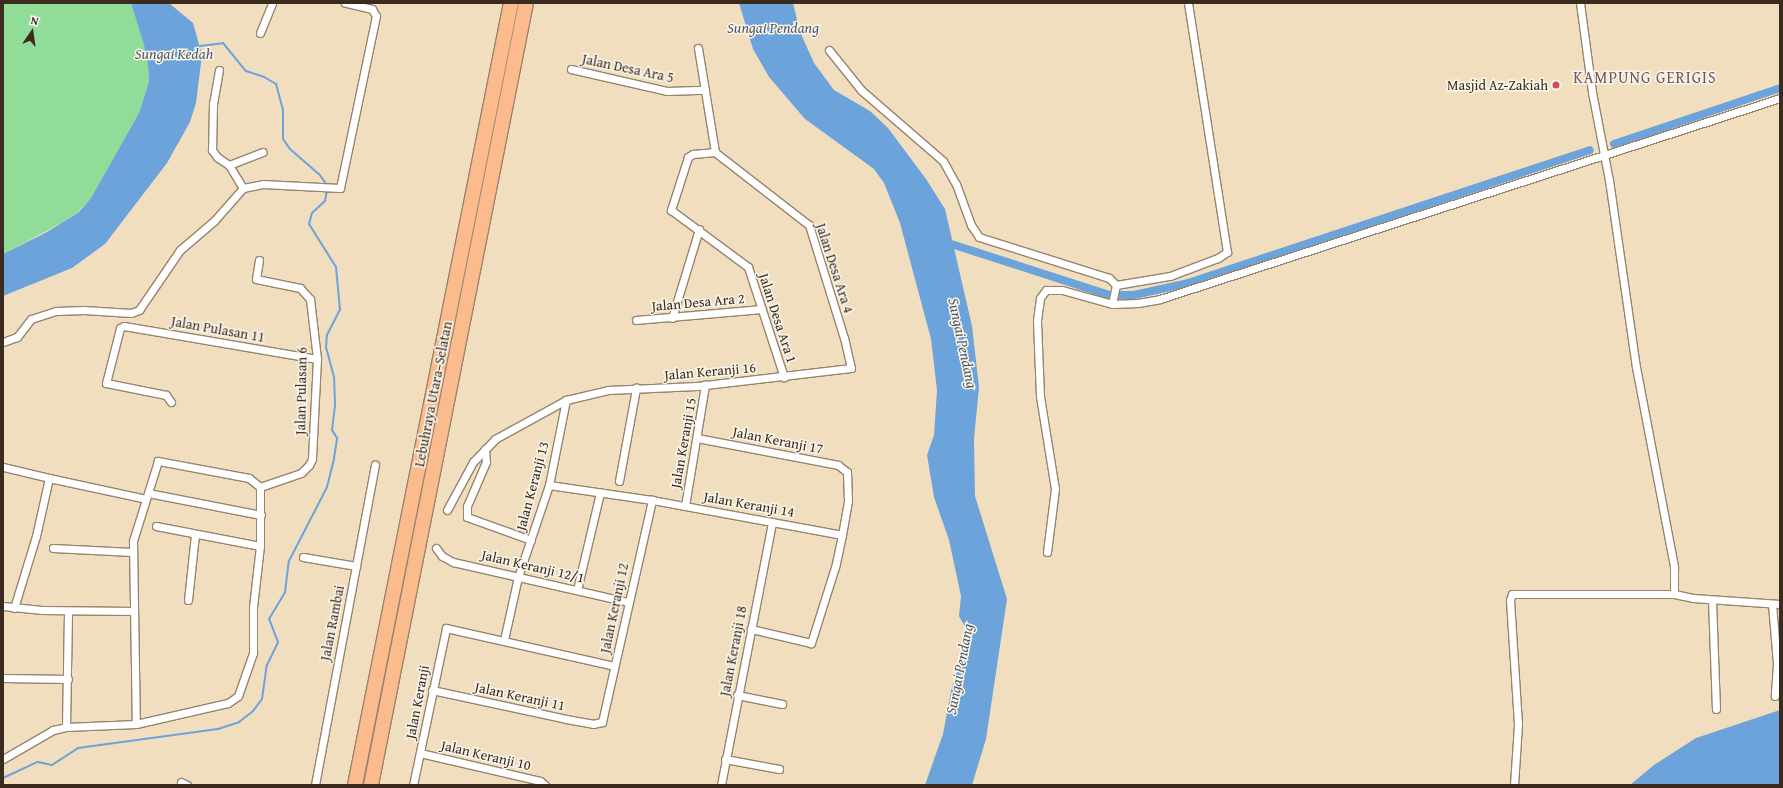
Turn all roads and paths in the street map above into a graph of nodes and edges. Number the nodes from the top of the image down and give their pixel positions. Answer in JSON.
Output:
{"nodes":[{"id":1,"x":272,"y":3,"type":"edge"},
{"id":2,"x":345,"y":3,"type":"edge"},
{"id":3,"x":511,"y":3,"type":"edge"},
{"id":4,"x":526,"y":3,"type":"edge"},
{"id":5,"x":1188,"y":3,"type":"edge"},
{"id":6,"x":1580,"y":3,"type":"edge"},
{"id":7,"x":260,"y":33,"type":"dead end"},
{"id":8,"x":698,"y":48,"type":"dead end"},
{"id":9,"x":829,"y":50,"type":"dead end"},
{"id":10,"x":571,"y":69,"type":"dead end"},
{"id":11,"x":219,"y":70,"type":"dead end"},
{"id":12,"x":705,"y":90,"type":"junction"},
{"id":13,"x":1780,"y":98,"type":"edge"},
{"id":14,"x":263,"y":152,"type":"dead end"},
{"id":15,"x":715,"y":152,"type":"junction"},
{"id":16,"x":1605,"y":154,"type":"junction"},
{"id":17,"x":229,"y":165,"type":"junction"},
{"id":18,"x":243,"y":188,"type":"junction"},
{"id":19,"x":699,"y":229,"type":"junction"},
{"id":20,"x":260,"y":260,"type":"dead end"},
{"id":21,"x":1115,"y":286,"type":"junction"},
{"id":22,"x":1113,"y":300,"type":"junction"},
{"id":23,"x":762,"y":309,"type":"junction"},
{"id":24,"x":672,"y":318,"type":"junction"},
{"id":25,"x":636,"y":320,"type":"dead end"},
{"id":26,"x":3,"y":342,"type":"edge"},
{"id":27,"x":317,"y":359,"type":"junction"},
{"id":28,"x":852,"y":364,"type":"joint"},
{"id":29,"x":784,"y":377,"type":"junction"},
{"id":30,"x":706,"y":385,"type":"junction"},
{"id":31,"x":636,"y":388,"type":"junction"},
{"id":32,"x":566,"y":400,"type":"junction"},
{"id":33,"x":171,"y":402,"type":"dead end"},
{"id":34,"x":697,"y":438,"type":"junction"},
{"id":35,"x":485,"y":449,"type":"junction"},
{"id":36,"x":375,"y":465,"type":"dead end"},
{"id":37,"x":3,"y":467,"type":"edge"},
{"id":38,"x":49,"y":478,"type":"junction"},
{"id":39,"x":619,"y":481,"type":"dead end"},
{"id":40,"x":549,"y":485,"type":"junction"},
{"id":41,"x":260,"y":487,"type":"junction"},
{"id":42,"x":600,"y":493,"type":"junction"},
{"id":43,"x":147,"y":496,"type":"junction"},
{"id":44,"x":652,"y":500,"type":"junction"},
{"id":45,"x":685,"y":506,"type":"junction"},
{"id":46,"x":447,"y":510,"type":"dead end"},
{"id":47,"x":260,"y":515,"type":"junction"},
{"id":48,"x":772,"y":522,"type":"junction"},
{"id":49,"x":156,"y":526,"type":"dead end"},
{"id":50,"x":195,"y":534,"type":"junction"},
{"id":51,"x":842,"y":535,"type":"junction"},
{"id":52,"x":531,"y":540,"type":"junction"},
{"id":53,"x":260,"y":546,"type":"junction"},
{"id":54,"x":53,"y":548,"type":"dead end"},
{"id":55,"x":436,"y":548,"type":"dead end"},
{"id":56,"x":132,"y":552,"type":"junction"},
{"id":57,"x":1047,"y":552,"type":"dead end"},
{"id":58,"x":303,"y":557,"type":"dead end"},
{"id":59,"x":356,"y":566,"type":"junction"},
{"id":60,"x":518,"y":577,"type":"junction"},
{"id":61,"x":577,"y":590,"type":"junction"},
{"id":62,"x":1674,"y":594,"type":"junction"},
{"id":63,"x":188,"y":600,"type":"dead end"},
{"id":64,"x":1712,"y":600,"type":"junction"},
{"id":65,"x":628,"y":602,"type":"junction"},
{"id":66,"x":1776,"y":604,"type":"edge"},
{"id":67,"x":3,"y":606,"type":"edge"},
{"id":68,"x":14,"y":608,"type":"junction"},
{"id":69,"x":68,"y":611,"type":"junction"},
{"id":70,"x":134,"y":611,"type":"junction"},
{"id":71,"x":751,"y":629,"type":"junction"},
{"id":72,"x":504,"y":640,"type":"junction"},
{"id":73,"x":614,"y":666,"type":"junction"},
{"id":74,"x":3,"y":678,"type":"edge"},
{"id":75,"x":68,"y":679,"type":"junction"},
{"id":76,"x":432,"y":690,"type":"junction"},
{"id":77,"x":737,"y":695,"type":"junction"},
{"id":78,"x":1775,"y":696,"type":"dead end"},
{"id":79,"x":782,"y":704,"type":"dead end"},
{"id":80,"x":1716,"y":709,"type":"dead end"},
{"id":81,"x":602,"y":722,"type":"joint"},
{"id":82,"x":136,"y":724,"type":"junction"},
{"id":83,"x":66,"y":727,"type":"junction"},
{"id":84,"x":420,"y":753,"type":"junction"},
{"id":85,"x":3,"y":759,"type":"edge"},
{"id":86,"x":725,"y":759,"type":"junction"},
{"id":87,"x":779,"y":769,"type":"dead end"},
{"id":88,"x":315,"y":785,"type":"edge"},
{"id":89,"x":355,"y":785,"type":"edge"},
{"id":90,"x":370,"y":785,"type":"edge"},
{"id":91,"x":413,"y":785,"type":"edge"},
{"id":92,"x":545,"y":785,"type":"edge"},
{"id":93,"x":720,"y":785,"type":"edge"},
{"id":94,"x":1514,"y":785,"type":"edge"}],
"edges":[{"from":1,"to":7,"type":"street"},
{"from":2,"to":18,"type":"street"},
{"from":3,"to":89,"type":"highway","name":"Lebuhraya Utara–Selatan"},
{"from":4,"to":90,"type":"highway","name":"Lebuhraya Utara–Selatan"},
{"from":5,"to":21,"type":"street"},
{"from":6,"to":16,"type":"street"},
{"from":8,"to":12,"type":"street"},
{"from":9,"to":21,"type":"street"},
{"from":10,"to":12,"type":"street","name":"Jalan Desa Ara 5"},
{"from":11,"to":17,"type":"street"},
{"from":12,"to":15,"type":"street"},
{"from":13,"to":16,"type":"street"},
{"from":14,"to":17,"type":"street"},
{"from":15,"to":19,"type":"street","name":"Jalan Desa Ara 1"},
{"from":15,"to":28,"type":"street","name":"Jalan Desa Ara 4"},
{"from":16,"to":22,"type":"street"},
{"from":16,"to":62,"type":"street"},
{"from":17,"to":18,"type":"street"},
{"from":18,"to":26,"type":"street"},
{"from":19,"to":23,"type":"street","name":"Jalan Desa Ara 1"},
{"from":19,"to":24,"type":"street"},
{"from":20,"to":27,"type":"street","name":"Jalan Pulasan 6"},
{"from":21,"to":22,"type":"street"},
{"from":22,"to":57,"type":"street"},
{"from":23,"to":24,"type":"street","name":"Jalan Desa Ara 2"},
{"from":23,"to":29,"type":"street","name":"Jalan Desa Ara 1"},
{"from":24,"to":25,"type":"street","name":"Jalan Desa Ara 2"},
{"from":27,"to":33,"type":"street","name":"Jalan Pulasan 11"},
{"from":27,"to":41,"type":"street","name":"Jalan Pulasan 6"},
{"from":28,"to":29,"type":"street","name":"Jalan Keranji 16"},
{"from":29,"to":30,"type":"street","name":"Jalan Keranji 16"},
{"from":30,"to":31,"type":"street","name":"Jalan Keranji 16"},
{"from":30,"to":34,"type":"street","name":"Jalan Keranji 15"},
{"from":31,"to":32,"type":"street","name":"Jalan Keranji 16"},
{"from":31,"to":39,"type":"street"},
{"from":32,"to":35,"type":"street","name":"Jalan Keranji 16"},
{"from":32,"to":40,"type":"street","name":"Jalan Keranji 13"},
{"from":34,"to":45,"type":"street","name":"Jalan Keranji 15"},
{"from":34,"to":51,"type":"street","name":"Jalan Keranji 17"},
{"from":35,"to":46,"type":"street","name":"Jalan Keranji 16"},
{"from":35,"to":52,"type":"street"},
{"from":36,"to":59,"type":"street","name":"Jalan Rambai"},
{"from":37,"to":38,"type":"street"},
{"from":38,"to":43,"type":"street"},
{"from":38,"to":68,"type":"street"},
{"from":40,"to":42,"type":"street","name":"Jalan Keranji 14"},
{"from":40,"to":52,"type":"street","name":"Jalan Keranji 13"},
{"from":41,"to":43,"type":"street"},
{"from":41,"to":47,"type":"street"},
{"from":42,"to":44,"type":"street","name":"Jalan Keranji 14"},
{"from":42,"to":61,"type":"street"},
{"from":43,"to":47,"type":"street"},
{"from":43,"to":56,"type":"street"},
{"from":44,"to":45,"type":"street","name":"Jalan Keranji 14"},
{"from":44,"to":65,"type":"street","name":"Jalan Keranji 12"},
{"from":45,"to":48,"type":"street","name":"Jalan Keranji 14"},
{"from":47,"to":53,"type":"street"},
{"from":48,"to":51,"type":"street","name":"Jalan Keranji 14"},
{"from":48,"to":71,"type":"street","name":"Jalan Keranji 18"},
{"from":49,"to":50,"type":"street"},
{"from":50,"to":53,"type":"street"},
{"from":50,"to":63,"type":"street"},
{"from":51,"to":71,"type":"street"},
{"from":52,"to":60,"type":"street","name":"Jalan Keranji 13"},
{"from":53,"to":82,"type":"street"},
{"from":54,"to":56,"type":"street"},
{"from":55,"to":60,"type":"street","name":"Jalan Keranji 12/1"},
{"from":56,"to":70,"type":"street"},
{"from":58,"to":59,"type":"street"},
{"from":59,"to":88,"type":"street","name":"Jalan Rambai"},
{"from":60,"to":61,"type":"street","name":"Jalan Keranji 12/1"},
{"from":60,"to":72,"type":"street","name":"Jalan Keranji 13"},
{"from":61,"to":65,"type":"street","name":"Jalan Keranji 12/1"},
{"from":62,"to":64,"type":"street"},
{"from":62,"to":94,"type":"street"},
{"from":64,"to":66,"type":"street"},
{"from":64,"to":80,"type":"street"},
{"from":65,"to":73,"type":"street","name":"Jalan Keranji 12"},
{"from":66,"to":78,"type":"street"},
{"from":67,"to":68,"type":"street"},
{"from":68,"to":69,"type":"street"},
{"from":69,"to":70,"type":"street"},
{"from":69,"to":75,"type":"street"},
{"from":70,"to":82,"type":"street"},
{"from":71,"to":77,"type":"street","name":"Jalan Keranji 18"},
{"from":72,"to":73,"type":"street"},
{"from":72,"to":76,"type":"street","name":"Jalan Keranji"},
{"from":73,"to":81,"type":"street","name":"Jalan Keranji 12"},
{"from":74,"to":75,"type":"street"},
{"from":75,"to":83,"type":"street"},
{"from":76,"to":81,"type":"street","name":"Jalan Keranji 11"},
{"from":76,"to":84,"type":"street","name":"Jalan Keranji"},
{"from":77,"to":79,"type":"street"},
{"from":77,"to":86,"type":"street","name":"Jalan Keranji 18"},
{"from":82,"to":83,"type":"street"},
{"from":83,"to":85,"type":"street"},
{"from":84,"to":91,"type":"street","name":"Jalan Keranji"},
{"from":84,"to":92,"type":"street","name":"Jalan Keranji 10"},
{"from":86,"to":87,"type":"street"},
{"from":86,"to":93,"type":"street","name":"Jalan Keranji 18"}]}
